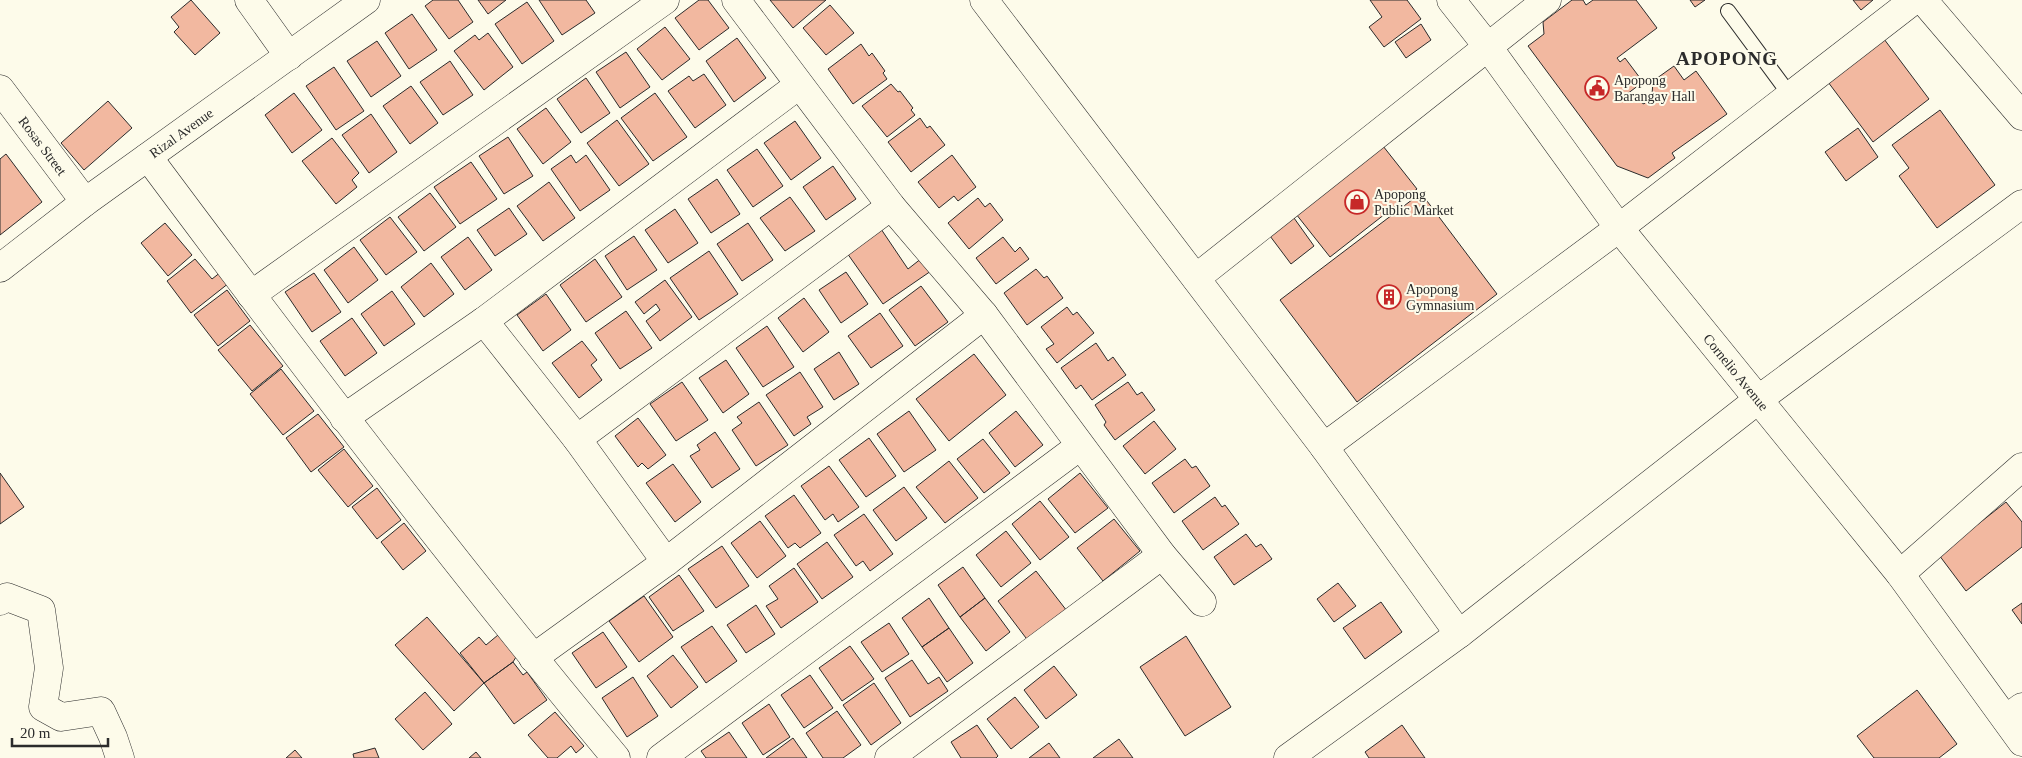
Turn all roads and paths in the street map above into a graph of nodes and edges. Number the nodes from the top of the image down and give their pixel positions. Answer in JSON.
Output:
{"nodes":[{"id":1,"x":249,"y":0,"type":"edge"},
{"id":2,"x":366,"y":0,"type":"edge"},
{"id":3,"x":665,"y":0,"type":"edge"},
{"id":4,"x":736,"y":0,"type":"edge"},
{"id":5,"x":984,"y":0,"type":"edge"},
{"id":6,"x":1451,"y":0,"type":"edge"},
{"id":7,"x":1547,"y":0,"type":"edge"},
{"id":8,"x":1914,"y":0,"type":"edge"},
{"id":9,"x":1923,"y":0,"type":"edge"},
{"id":10,"x":1728,"y":11,"type":"dead end"},
{"id":11,"x":1488,"y":47,"type":"junction"},
{"id":12,"x":289,"y":56,"type":"junction"},
{"id":13,"x":799,"y":85,"type":"junction"},
{"id":14,"x":0,"y":90,"type":"edge"},
{"id":15,"x":1790,"y":95,"type":"junction"},
{"id":16,"x":2022,"y":116,"type":"edge"},
{"id":17,"x":148,"y":157,"type":"junction"},
{"id":18,"x":85,"y":202,"type":"junction"},
{"id":19,"x":2022,"y":204,"type":"edge"},
{"id":20,"x":891,"y":206,"type":"junction"},
{"id":21,"x":1619,"y":228,"type":"junction"},
{"id":22,"x":0,"y":268,"type":"edge"},
{"id":23,"x":1196,"y":278,"type":"junction"},
{"id":24,"x":251,"y":295,"type":"junction"},
{"id":25,"x":984,"y":315,"type":"junction"},
{"id":26,"x":484,"y":321,"type":"junction"},
{"id":27,"x":1759,"y":398,"type":"junction"},
{"id":28,"x":344,"y":418,"type":"junction"},
{"id":29,"x":577,"y":439,"type":"junction"},
{"id":30,"x":1080,"y":446,"type":"junction"},
{"id":31,"x":1324,"y":447,"type":"junction"},
{"id":32,"x":2022,"y":467,"type":"edge"},
{"id":33,"x":1162,"y":555,"type":"junction"},
{"id":34,"x":666,"y":562,"type":"junction"},
{"id":35,"x":1900,"y":574,"type":"junction"},
{"id":36,"x":0,"y":601,"type":"edge"},
{"id":37,"x":1202,"y":602,"type":"dead end"},
{"id":38,"x":1459,"y":634,"type":"junction"},
{"id":39,"x":533,"y":658,"type":"junction"},
{"id":40,"x":2014,"y":713,"type":"edge"},
{"id":41,"x":2022,"y":742,"type":"edge"},
{"id":42,"x":120,"y":758,"type":"edge"},
{"id":43,"x":616,"y":758,"type":"edge"},
{"id":44,"x":660,"y":758,"type":"edge"},
{"id":45,"x":889,"y":758,"type":"edge"},
{"id":46,"x":1288,"y":758,"type":"edge"}],
"edges":[{"from":1,"to":12,"type":"street"},
{"from":2,"to":12,"type":"street","name":"Rizal Avenue"},
{"from":3,"to":24,"type":"street"},
{"from":4,"to":13,"type":"street"},
{"from":5,"to":23,"type":"street"},
{"from":6,"to":11,"type":"street","name":"Cornelio Avenue"},
{"from":7,"to":11,"type":"street"},
{"from":8,"to":15,"type":"street"},
{"from":9,"to":16,"type":"street"},
{"from":10,"to":15,"type":"lane"},
{"from":11,"to":21,"type":"street","name":"Cornelio Avenue"},
{"from":11,"to":23,"type":"street"},
{"from":12,"to":17,"type":"street","name":"Rizal Avenue"},
{"from":13,"to":20,"type":"street"},
{"from":13,"to":26,"type":"street"},
{"from":14,"to":18,"type":"street","name":"Rosas Street"},
{"from":15,"to":21,"type":"street"},
{"from":17,"to":18,"type":"street","name":"Rizal Avenue"},
{"from":17,"to":24,"type":"street"},
{"from":18,"to":22,"type":"street","name":"Rizal Avenue"},
{"from":19,"to":27,"type":"street"},
{"from":20,"to":25,"type":"street"},
{"from":20,"to":29,"type":"street"},
{"from":21,"to":27,"type":"street","name":"Cornelio Avenue"},
{"from":21,"to":31,"type":"street"},
{"from":23,"to":31,"type":"street"},
{"from":24,"to":28,"type":"street"},
{"from":25,"to":30,"type":"street"},
{"from":25,"to":34,"type":"street"},
{"from":26,"to":28,"type":"street"},
{"from":26,"to":29,"type":"street"},
{"from":27,"to":35,"type":"street","name":"Cornelio Avenue"},
{"from":27,"to":38,"type":"street"},
{"from":28,"to":39,"type":"street"},
{"from":29,"to":34,"type":"street"},
{"from":30,"to":33,"type":"street"},
{"from":30,"to":44,"type":"street"},
{"from":31,"to":38,"type":"street"},
{"from":32,"to":35,"type":"street"},
{"from":33,"to":37,"type":"street"},
{"from":33,"to":45,"type":"street"},
{"from":34,"to":39,"type":"street"},
{"from":35,"to":40,"type":"street","name":"Cornelio Avenue"},
{"from":36,"to":42,"type":"street"},
{"from":38,"to":46,"type":"street"},
{"from":39,"to":43,"type":"street"},
{"from":40,"to":41,"type":"street","name":"Cornelio Avenue"}]}
